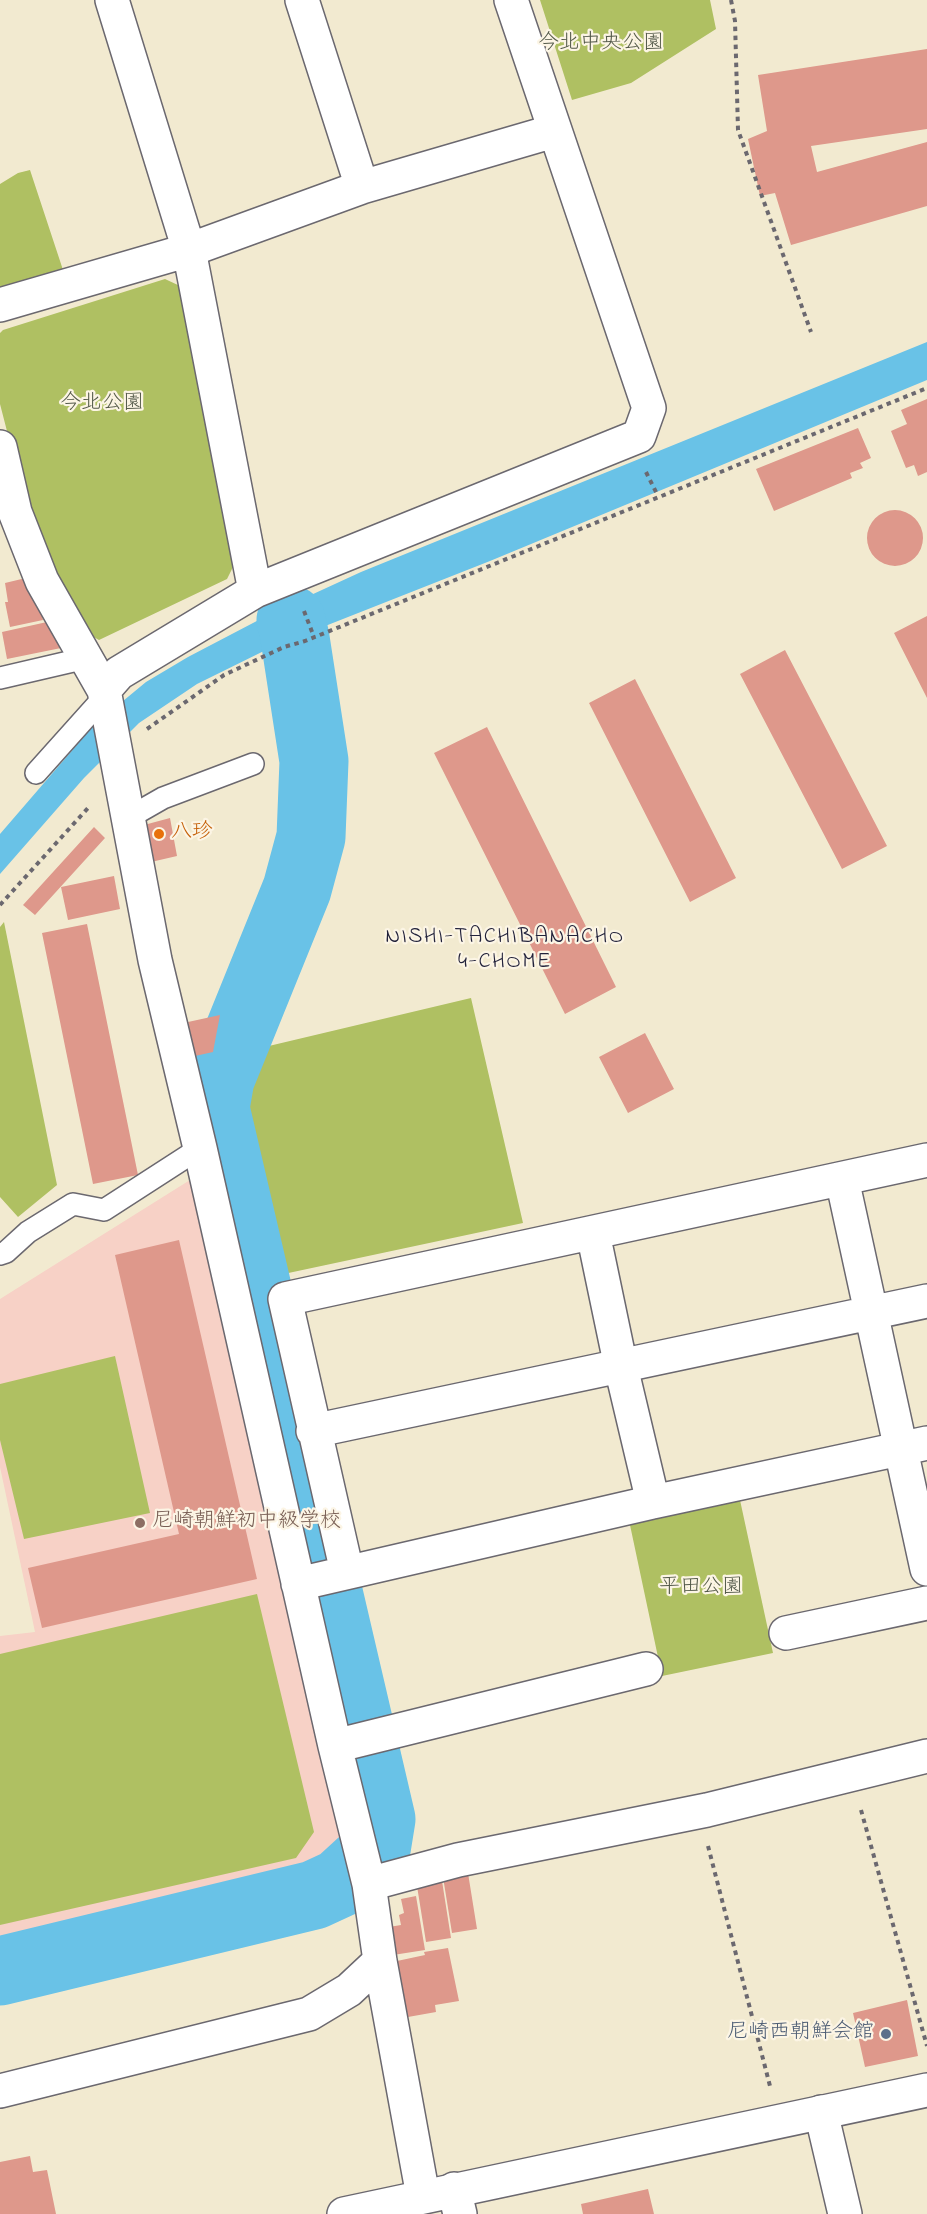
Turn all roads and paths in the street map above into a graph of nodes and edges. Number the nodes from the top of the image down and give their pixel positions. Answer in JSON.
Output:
{"nodes":[{"id":1,"x":112,"y":0,"type":"edge"},
{"id":2,"x":302,"y":0,"type":"edge"},
{"id":3,"x":511,"y":0,"type":"edge"},
{"id":4,"x":731,"y":0,"type":"edge"},
{"id":5,"x":554,"y":131,"type":"junction"},
{"id":6,"x":362,"y":187,"type":"junction"},
{"id":7,"x":189,"y":250,"type":"junction"},
{"id":8,"x":0,"y":306,"type":"edge"},
{"id":9,"x":811,"y":332,"type":"dead end"},
{"id":10,"x":927,"y":388,"type":"edge"},
{"id":11,"x":0,"y":447,"type":"edge"},
{"id":12,"x":6,"y":504,"type":"edge"},
{"id":13,"x":255,"y":591,"type":"junction"},
{"id":14,"x":284,"y":647,"type":"dead end"},
{"id":15,"x":86,"y":658,"type":"junction"},
{"id":16,"x":0,"y":678,"type":"edge"},
{"id":17,"x":105,"y":696,"type":"junction"},
{"id":18,"x":253,"y":764,"type":"dead end"},
{"id":19,"x":36,"y":773,"type":"dead end"},
{"id":20,"x":128,"y":818,"type":"junction"},
{"id":21,"x":200,"y":1148,"type":"junction"},
{"id":22,"x":927,"y":1160,"type":"edge"},
{"id":23,"x":842,"y":1179,"type":"junction"},
{"id":24,"x":593,"y":1233,"type":"junction"},
{"id":25,"x":0,"y":1254,"type":"edge"},
{"id":26,"x":927,"y":1301,"type":"edge"},
{"id":27,"x":871,"y":1314,"type":"junction"},
{"id":28,"x":621,"y":1367,"type":"junction"},
{"id":29,"x":313,"y":1431,"type":"junction"},
{"id":30,"x":914,"y":1446,"type":"edge"},
{"id":31,"x":653,"y":1502,"type":"junction"},
{"id":32,"x":927,"y":1569,"type":"edge"},
{"id":33,"x":323,"y":1578,"type":"junction"},
{"id":34,"x":927,"y":1603,"type":"edge"},
{"id":35,"x":786,"y":1633,"type":"dead end"},
{"id":36,"x":646,"y":1669,"type":"dead end"},
{"id":37,"x":352,"y":1742,"type":"junction"},
{"id":38,"x":927,"y":1756,"type":"edge"},
{"id":39,"x":851,"y":1774,"type":"junction"},
{"id":40,"x":698,"y":1811,"type":"junction"},
{"id":41,"x":369,"y":1884,"type":"junction"},
{"id":42,"x":380,"y":1961,"type":"junction"},
{"id":43,"x":927,"y":2046,"type":"edge"},
{"id":44,"x":927,"y":2090,"type":"edge"},
{"id":45,"x":0,"y":2091,"type":"edge"},
{"id":46,"x":821,"y":2112,"type":"junction"},
{"id":47,"x":778,"y":2121,"type":"junction"},
{"id":48,"x":446,"y":2200,"type":"edge"},
{"id":49,"x":344,"y":2214,"type":"edge"},
{"id":50,"x":845,"y":2214,"type":"edge"}],
"edges":[{"from":1,"to":7,"type":"street"},
{"from":2,"to":6,"type":"street"},
{"from":3,"to":5,"type":"street"},
{"from":4,"to":9,"type":"path"},
{"from":5,"to":6,"type":"street"},
{"from":5,"to":13,"type":"street"},
{"from":6,"to":7,"type":"street"},
{"from":7,"to":8,"type":"street"},
{"from":7,"to":13,"type":"street"},
{"from":10,"to":14,"type":"path"},
{"from":11,"to":12,"type":"street"},
{"from":12,"to":15,"type":"street"},
{"from":13,"to":17,"type":"street"},
{"from":15,"to":16,"type":"lane"},
{"from":15,"to":17,"type":"street"},
{"from":17,"to":19,"type":"lane"},
{"from":17,"to":20,"type":"street"},
{"from":18,"to":20,"type":"lane"},
{"from":20,"to":21,"type":"street"},
{"from":21,"to":25,"type":"lane"},
{"from":21,"to":33,"type":"street"},
{"from":22,"to":23,"type":"street"},
{"from":23,"to":24,"type":"street"},
{"from":23,"to":27,"type":"street"},
{"from":24,"to":28,"type":"street"},
{"from":24,"to":29,"type":"street"},
{"from":26,"to":27,"type":"street"},
{"from":27,"to":28,"type":"street"},
{"from":27,"to":30,"type":"street"},
{"from":28,"to":29,"type":"street"},
{"from":28,"to":31,"type":"street"},
{"from":29,"to":33,"type":"street"},
{"from":30,"to":31,"type":"street"},
{"from":30,"to":32,"type":"street"},
{"from":31,"to":33,"type":"street"},
{"from":33,"to":37,"type":"street"},
{"from":34,"to":35,"type":"street"},
{"from":36,"to":37,"type":"street"},
{"from":37,"to":41,"type":"street"},
{"from":38,"to":39,"type":"street"},
{"from":39,"to":40,"type":"street"},
{"from":39,"to":43,"type":"path"},
{"from":40,"to":41,"type":"street"},
{"from":40,"to":47,"type":"path"},
{"from":41,"to":42,"type":"street"},
{"from":42,"to":45,"type":"street"},
{"from":42,"to":48,"type":"street"},
{"from":44,"to":46,"type":"street"},
{"from":46,"to":47,"type":"street"},
{"from":46,"to":50,"type":"street"},
{"from":47,"to":48,"type":"street"},
{"from":48,"to":49,"type":"street"}]}
